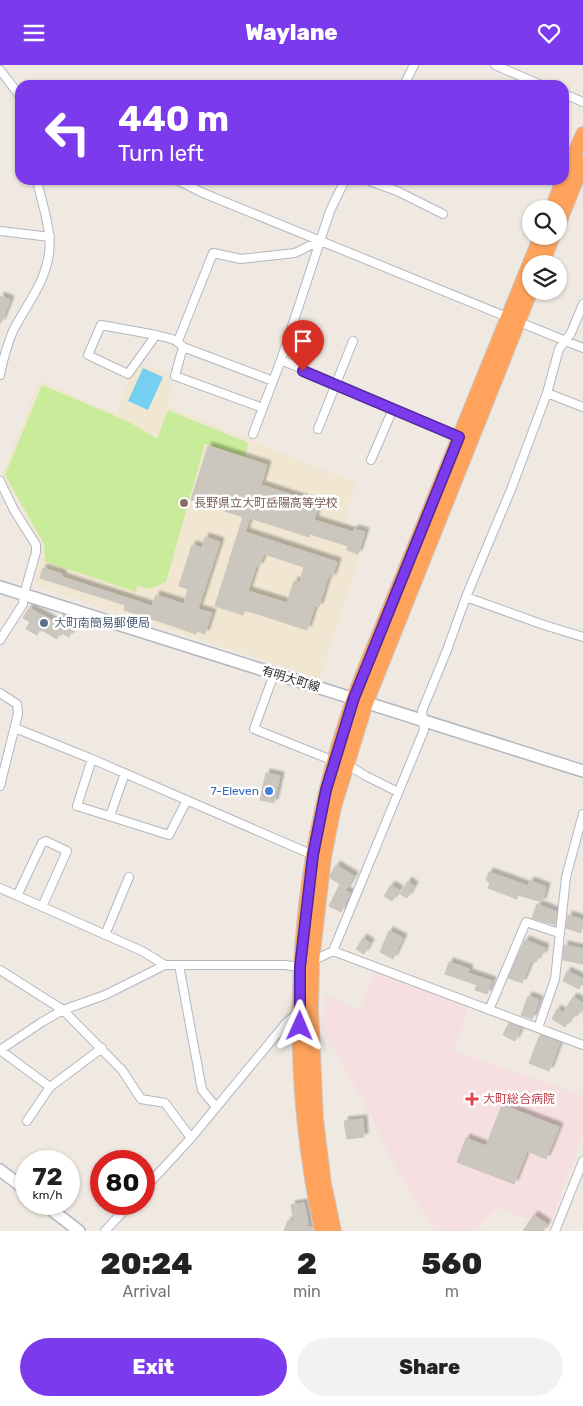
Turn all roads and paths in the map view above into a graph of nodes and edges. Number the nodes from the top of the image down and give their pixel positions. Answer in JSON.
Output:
{"nodes":[{"id":1,"x":414,"y":65,"type":"edge"},
{"id":2,"x":495,"y":65,"type":"edge"},
{"id":3,"x":0,"y":70,"type":"edge"},
{"id":4,"x":406,"y":80,"type":"edge"},
{"id":5,"x":530,"y":80,"type":"edge"},
{"id":6,"x":15,"y":90,"type":"edge"},
{"id":7,"x":569,"y":96,"type":"edge"},
{"id":8,"x":583,"y":101,"type":"edge"},
{"id":9,"x":583,"y":134,"type":"edge"},
{"id":10,"x":583,"y":163,"type":"edge"},
{"id":11,"x":569,"y":166,"type":"edge"},
{"id":12,"x":38,"y":185,"type":"edge"},
{"id":13,"x":187,"y":185,"type":"edge"},
{"id":14,"x":343,"y":185,"type":"edge"},
{"id":15,"x":382,"y":185,"type":"edge"},
{"id":16,"x":561,"y":185,"type":"edge"},
{"id":17,"x":555,"y":200,"type":"edge"},
{"id":18,"x":567,"y":203,"type":"edge"},
{"id":19,"x":443,"y":215,"type":"dead end"},
{"id":20,"x":0,"y":231,"type":"edge"},
{"id":21,"x":50,"y":237,"type":"junction"},
{"id":22,"x":321,"y":240,"type":"junction"},
{"id":23,"x":537,"y":245,"type":"edge"},
{"id":24,"x":525,"y":300,"type":"edge"},
{"id":25,"x":583,"y":304,"type":"edge"},
{"id":26,"x":513,"y":320,"type":"junction"},
{"id":27,"x":156,"y":335,"type":"junction"},
{"id":28,"x":353,"y":341,"type":"dead end"},
{"id":29,"x":565,"y":341,"type":"junction"},
{"id":30,"x":181,"y":344,"type":"junction"},
{"id":31,"x":583,"y":348,"type":"edge"},
{"id":32,"x":281,"y":361,"type":"junction"},
{"id":33,"x":0,"y":375,"type":"edge"},
{"id":34,"x":273,"y":381,"type":"junction"},
{"id":35,"x":335,"y":384,"type":"junction"},
{"id":36,"x":546,"y":393,"type":"junction"},
{"id":37,"x":583,"y":407,"type":"edge"},
{"id":38,"x":262,"y":408,"type":"junction"},
{"id":39,"x":393,"y":409,"type":"junction"},
{"id":40,"x":318,"y":429,"type":"dead end"},
{"id":41,"x":253,"y":434,"type":"dead end"},
{"id":42,"x":459,"y":437,"type":"junction"},
{"id":43,"x":372,"y":460,"type":"dead end"},
{"id":44,"x":0,"y":481,"type":"edge"},
{"id":45,"x":0,"y":587,"type":"edge"},
{"id":46,"x":24,"y":594,"type":"junction"},
{"id":47,"x":466,"y":597,"type":"junction"},
{"id":48,"x":583,"y":637,"type":"edge"},
{"id":49,"x":0,"y":640,"type":"edge"},
{"id":50,"x":274,"y":674,"type":"junction"},
{"id":51,"x":0,"y":693,"type":"edge"},
{"id":52,"x":360,"y":701,"type":"junction"},
{"id":53,"x":423,"y":720,"type":"junction"},
{"id":54,"x":15,"y":728,"type":"junction"},
{"id":55,"x":92,"y":759,"type":"junction"},
{"id":56,"x":340,"y":763,"type":"junction"},
{"id":57,"x":583,"y":771,"type":"edge"},
{"id":58,"x":125,"y":773,"type":"junction"},
{"id":59,"x":0,"y":786,"type":"edge"},
{"id":60,"x":398,"y":792,"type":"junction"},
{"id":61,"x":187,"y":800,"type":"junction"},
{"id":62,"x":583,"y":813,"type":"edge"},
{"id":63,"x":110,"y":816,"type":"junction"},
{"id":64,"x":313,"y":855,"type":"junction"},
{"id":65,"x":129,"y":877,"type":"dead end"},
{"id":66,"x":0,"y":888,"type":"edge"},
{"id":67,"x":17,"y":896,"type":"junction"},
{"id":68,"x":42,"y":907,"type":"junction"},
{"id":69,"x":559,"y":933,"type":"junction"},
{"id":70,"x":105,"y":935,"type":"junction"},
{"id":71,"x":332,"y":951,"type":"junction"},
{"id":72,"x":306,"y":964,"type":"junction"},
{"id":73,"x":165,"y":965,"type":"junction"},
{"id":74,"x":179,"y":965,"type":"junction"},
{"id":75,"x":0,"y":971,"type":"edge"},
{"id":76,"x":489,"y":1010,"type":"junction"},
{"id":77,"x":63,"y":1011,"type":"junction"},
{"id":78,"x":306,"y":1011,"type":"junction"},
{"id":79,"x":538,"y":1028,"type":"junction"},
{"id":80,"x":583,"y":1045,"type":"edge"},
{"id":81,"x":102,"y":1048,"type":"junction"},
{"id":82,"x":50,"y":1087,"type":"junction"},
{"id":83,"x":216,"y":1107,"type":"junction"},
{"id":84,"x":27,"y":1121,"type":"dead end"},
{"id":85,"x":190,"y":1138,"type":"junction"},
{"id":86,"x":583,"y":1161,"type":"edge"},
{"id":87,"x":0,"y":1170,"type":"edge"},
{"id":88,"x":155,"y":1177,"type":"edge"},
{"id":89,"x":15,"y":1182,"type":"edge"},
{"id":90,"x":58,"y":1215,"type":"edge"},
{"id":91,"x":120,"y":1215,"type":"edge"},
{"id":92,"x":79,"y":1231,"type":"edge"},
{"id":93,"x":105,"y":1231,"type":"edge"},
{"id":94,"x":322,"y":1231,"type":"edge"},
{"id":95,"x":334,"y":1231,"type":"edge"},
{"id":96,"x":555,"y":1231,"type":"edge"}],
"edges":[{"from":1,"to":4,"type":"street"},
{"from":2,"to":5,"type":"street"},
{"from":3,"to":6,"type":"street"},
{"from":7,"to":8,"type":"street"},
{"from":9,"to":11,"type":"highway"},
{"from":10,"to":18,"type":"highway"},
{"from":12,"to":21,"type":"street"},
{"from":13,"to":22,"type":"street"},
{"from":14,"to":22,"type":"street"},
{"from":15,"to":19,"type":"street"},
{"from":16,"to":17,"type":"highway"},
{"from":20,"to":21,"type":"street"},
{"from":21,"to":33,"type":"street"},
{"from":22,"to":26,"type":"street"},
{"from":22,"to":30,"type":"street"},
{"from":22,"to":32,"type":"street"},
{"from":23,"to":26,"type":"highway"},
{"from":24,"to":26,"type":"highway"},
{"from":25,"to":29,"type":"street"},
{"from":26,"to":29,"type":"street"},
{"from":26,"to":42,"type":"highway"},
{"from":26,"to":52,"type":"highway"},
{"from":27,"to":27,"type":"street"},
{"from":27,"to":30,"type":"street"},
{"from":28,"to":35,"type":"street"},
{"from":29,"to":31,"type":"street"},
{"from":29,"to":36,"type":"street"},
{"from":30,"to":34,"type":"street"},
{"from":30,"to":38,"type":"street"},
{"from":32,"to":34,"type":"street"},
{"from":32,"to":35,"type":"street"},
{"from":34,"to":38,"type":"street"},
{"from":35,"to":39,"type":"street"},
{"from":35,"to":40,"type":"street"},
{"from":36,"to":37,"type":"street"},
{"from":36,"to":47,"type":"street"},
{"from":38,"to":41,"type":"street"},
{"from":39,"to":42,"type":"street"},
{"from":39,"to":43,"type":"street"},
{"from":42,"to":52,"type":"highway"},
{"from":44,"to":46,"type":"street"},
{"from":45,"to":46,"type":"main road","name":"有明大町線"},
{"from":46,"to":49,"type":"street"},
{"from":46,"to":50,"type":"main road","name":"有明大町線"},
{"from":47,"to":48,"type":"street"},
{"from":47,"to":53,"type":"street"},
{"from":50,"to":52,"type":"main road","name":"有明大町線"},
{"from":50,"to":56,"type":"street"},
{"from":51,"to":54,"type":"street"},
{"from":52,"to":53,"type":"main road","name":"有明大町線"},
{"from":52,"to":56,"type":"highway"},
{"from":53,"to":57,"type":"main road","name":"有明大町線"},
{"from":53,"to":60,"type":"street"},
{"from":54,"to":55,"type":"street"},
{"from":54,"to":59,"type":"street"},
{"from":55,"to":58,"type":"street"},
{"from":55,"to":63,"type":"street"},
{"from":56,"to":60,"type":"street"},
{"from":56,"to":64,"type":"highway"},
{"from":56,"to":72,"type":"highway"},
{"from":58,"to":61,"type":"street"},
{"from":58,"to":63,"type":"street"},
{"from":60,"to":71,"type":"street"},
{"from":61,"to":63,"type":"street"},
{"from":61,"to":64,"type":"street"},
{"from":62,"to":69,"type":"street"},
{"from":64,"to":72,"type":"highway"},
{"from":65,"to":70,"type":"street"},
{"from":66,"to":67,"type":"street"},
{"from":67,"to":68,"type":"street"},
{"from":67,"to":68,"type":"street"},
{"from":68,"to":70,"type":"street"},
{"from":69,"to":76,"type":"street"},
{"from":69,"to":79,"type":"street"},
{"from":70,"to":73,"type":"street"},
{"from":71,"to":72,"type":"street"},
{"from":71,"to":76,"type":"street"},
{"from":72,"to":74,"type":"street"},
{"from":72,"to":78,"type":"highway"},
{"from":73,"to":74,"type":"street"},
{"from":73,"to":77,"type":"street"},
{"from":74,"to":83,"type":"street"},
{"from":75,"to":77,"type":"street"},
{"from":76,"to":79,"type":"street"},
{"from":77,"to":81,"type":"street"},
{"from":77,"to":82,"type":"street"},
{"from":78,"to":83,"type":"street"},
{"from":78,"to":94,"type":"highway"},
{"from":78,"to":95,"type":"highway"},
{"from":79,"to":80,"type":"street"},
{"from":81,"to":82,"type":"street"},
{"from":81,"to":85,"type":"street"},
{"from":82,"to":84,"type":"street"},
{"from":83,"to":85,"type":"street"},
{"from":85,"to":88,"type":"street"},
{"from":86,"to":96,"type":"street"},
{"from":87,"to":89,"type":"main road"},
{"from":90,"to":92,"type":"main road"},
{"from":91,"to":93,"type":"street"}]}
